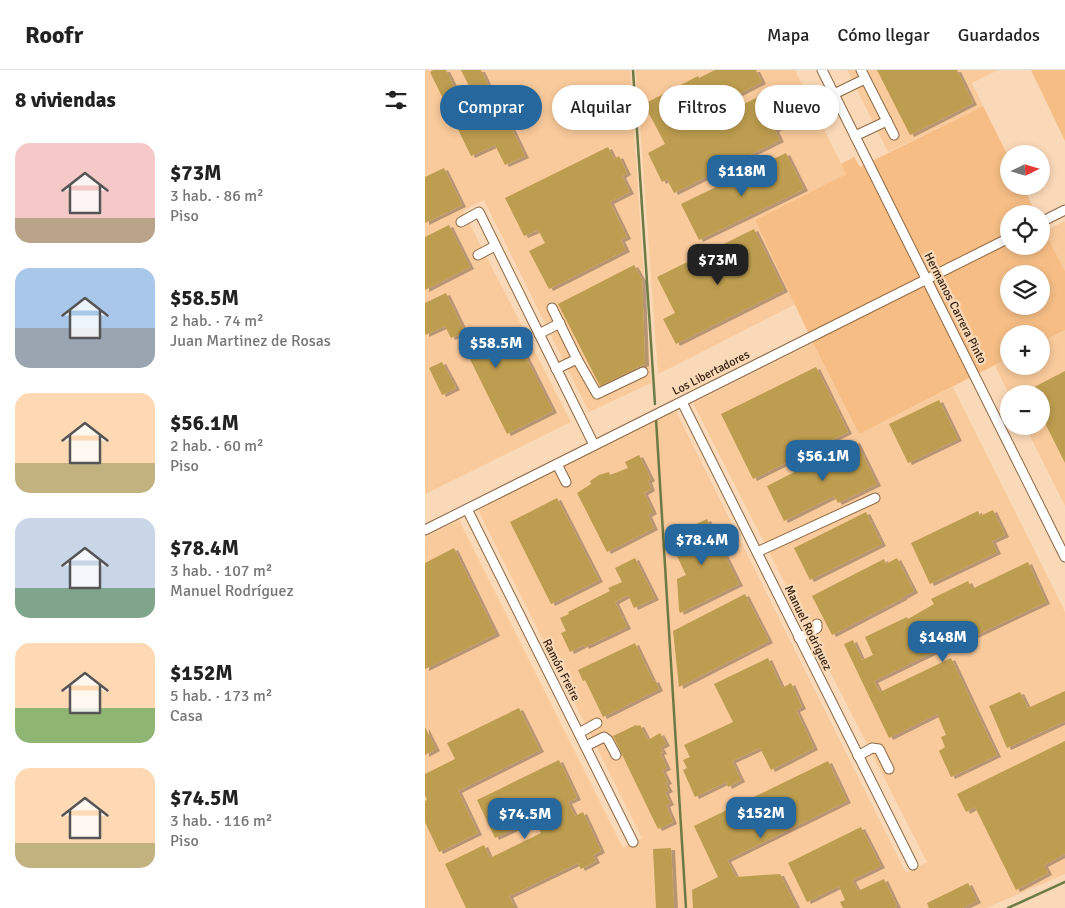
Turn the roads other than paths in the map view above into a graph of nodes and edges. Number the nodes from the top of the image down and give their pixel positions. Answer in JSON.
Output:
{"nodes":[{"id":1,"x":822,"y":70,"type":"edge"},
{"id":2,"x":861,"y":70,"type":"edge"},
{"id":3,"x":865,"y":79,"type":"junction"},
{"id":4,"x":830,"y":85,"type":"edge"},
{"id":5,"x":839,"y":92,"type":"edge"},
{"id":6,"x":839,"y":104,"type":"edge"},
{"id":7,"x":887,"y":121,"type":"junction"},
{"id":8,"x":894,"y":135,"type":"dead end"},
{"id":9,"x":855,"y":136,"type":"junction"},
{"id":10,"x":1065,"y":210,"type":"edge"},
{"id":11,"x":1050,"y":218,"type":"edge"},
{"id":12,"x":461,"y":222,"type":"dead end"},
{"id":13,"x":1000,"y":242,"type":"edge"},
{"id":14,"x":495,"y":246,"type":"junction"},
{"id":15,"x":478,"y":255,"type":"dead end"},
{"id":16,"x":927,"y":279,"type":"junction"},
{"id":17,"x":552,"y":308,"type":"dead end"},
{"id":18,"x":560,"y":323,"type":"junction"},
{"id":19,"x":539,"y":334,"type":"junction"},
{"id":20,"x":577,"y":359,"type":"junction"},
{"id":21,"x":556,"y":369,"type":"junction"},
{"id":22,"x":643,"y":372,"type":"dead end"},
{"id":23,"x":681,"y":402,"type":"junction"},
{"id":24,"x":594,"y":446,"type":"junction"},
{"id":25,"x":557,"y":464,"type":"junction"},
{"id":26,"x":566,"y":482,"type":"dead end"},
{"id":27,"x":875,"y":498,"type":"dead end"},
{"id":28,"x":467,"y":509,"type":"junction"},
{"id":29,"x":425,"y":530,"type":"edge"},
{"id":30,"x":757,"y":552,"type":"junction"},
{"id":31,"x":1065,"y":557,"type":"edge"},
{"id":32,"x":817,"y":624,"type":"dead end"},
{"id":33,"x":799,"y":638,"type":"junction"},
{"id":34,"x":597,"y":723,"type":"dead end"},
{"id":35,"x":579,"y":733,"type":"junction"},
{"id":36,"x":585,"y":746,"type":"junction"},
{"id":37,"x":616,"y":755,"type":"dead end"},
{"id":38,"x":858,"y":756,"type":"junction"},
{"id":39,"x":889,"y":768,"type":"dead end"},
{"id":40,"x":633,"y":842,"type":"dead end"},
{"id":41,"x":913,"y":865,"type":"dead end"}],
"edges":[{"from":1,"to":4,"type":"street","name":"Hermanos Carrera Pinto"},
{"from":2,"to":3,"type":"street"},
{"from":3,"to":5,"type":"street"},
{"from":3,"to":7,"type":"street"},
{"from":6,"to":9,"type":"street","name":"Hermanos Carrera Pinto"},
{"from":7,"to":8,"type":"street"},
{"from":7,"to":9,"type":"street"},
{"from":9,"to":16,"type":"street","name":"Hermanos Carrera Pinto"},
{"from":10,"to":11,"type":"street"},
{"from":12,"to":14,"type":"street"},
{"from":13,"to":16,"type":"street","name":"Los Libertadores"},
{"from":14,"to":15,"type":"street"},
{"from":14,"to":19,"type":"street"},
{"from":16,"to":23,"type":"street","name":"Los Libertadores"},
{"from":16,"to":31,"type":"street","name":"Hermanos Carrera Pinto"},
{"from":17,"to":18,"type":"street"},
{"from":18,"to":19,"type":"street"},
{"from":18,"to":20,"type":"street"},
{"from":19,"to":21,"type":"street"},
{"from":20,"to":21,"type":"street"},
{"from":20,"to":22,"type":"street"},
{"from":21,"to":24,"type":"street"},
{"from":23,"to":24,"type":"street","name":"Los Libertadores"},
{"from":23,"to":30,"type":"street","name":"Manuel Rodríguez"},
{"from":24,"to":25,"type":"street","name":"Los Libertadores"},
{"from":25,"to":26,"type":"street"},
{"from":25,"to":28,"type":"street","name":"Los Libertadores"},
{"from":27,"to":30,"type":"street"},
{"from":28,"to":29,"type":"street","name":"Los Libertadores"},
{"from":28,"to":35,"type":"street","name":"Ramón Freire"},
{"from":30,"to":33,"type":"street","name":"Manuel Rodríguez"},
{"from":32,"to":33,"type":"street"},
{"from":33,"to":38,"type":"street","name":"Manuel Rodríguez"},
{"from":34,"to":35,"type":"street"},
{"from":35,"to":36,"type":"street","name":"Ramón Freire"},
{"from":36,"to":37,"type":"street"},
{"from":36,"to":40,"type":"street","name":"Ramón Freire"},
{"from":38,"to":39,"type":"street"},
{"from":38,"to":41,"type":"street","name":"Manuel Rodríguez"}]}
